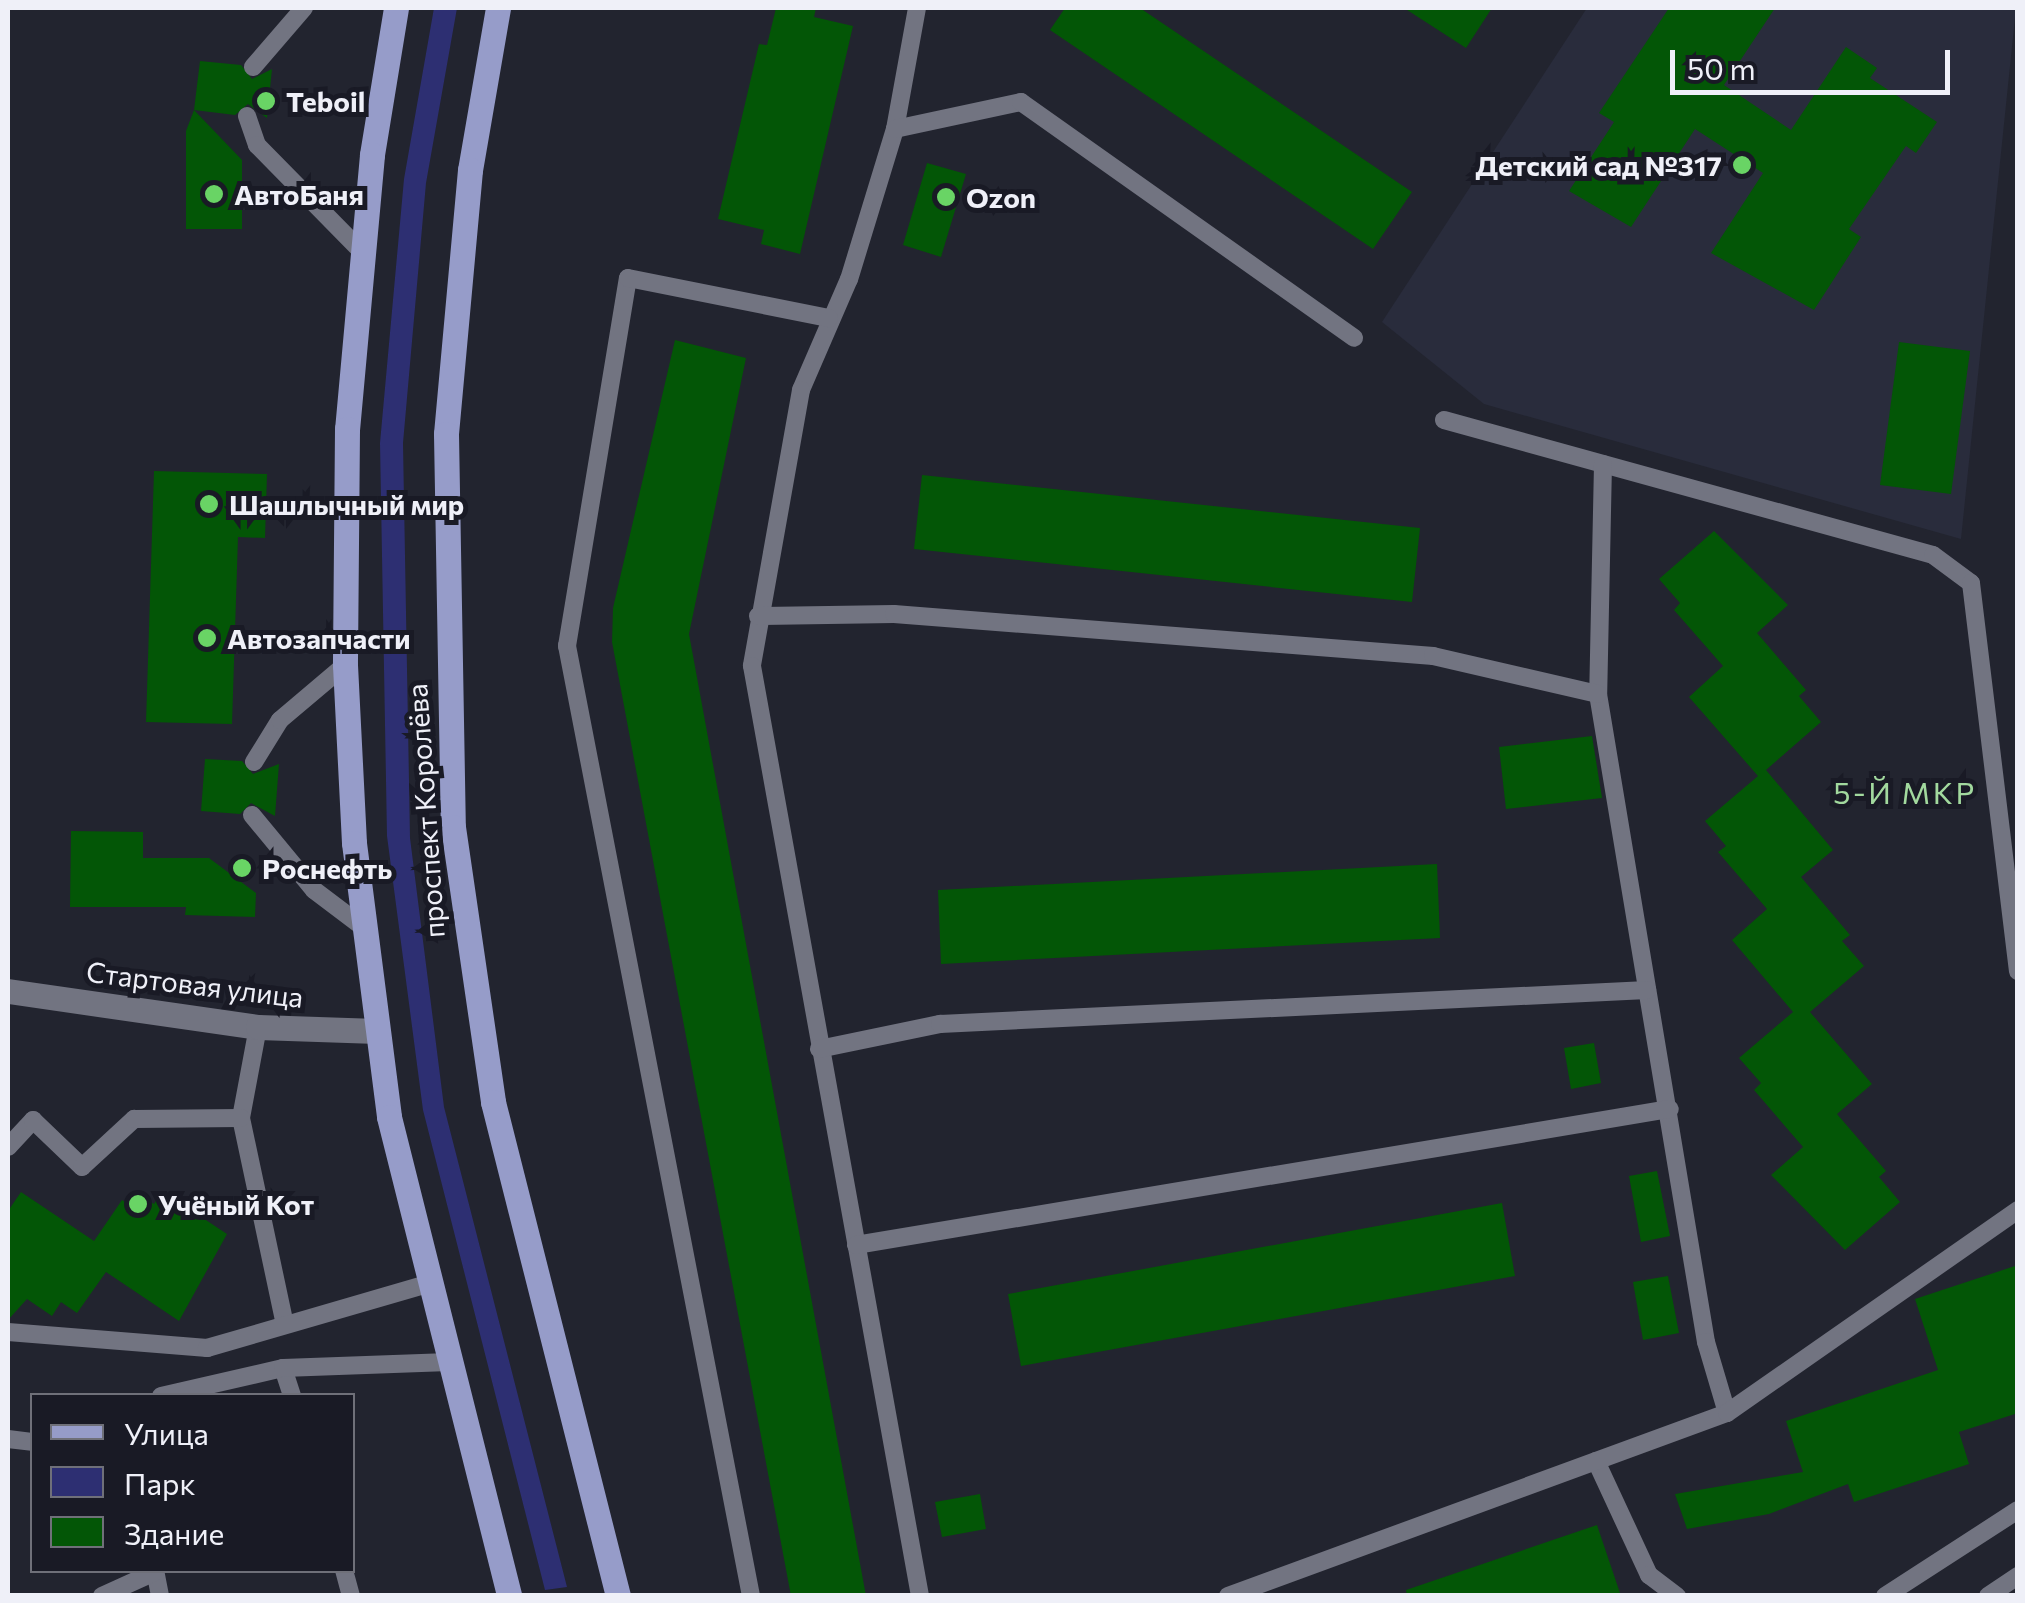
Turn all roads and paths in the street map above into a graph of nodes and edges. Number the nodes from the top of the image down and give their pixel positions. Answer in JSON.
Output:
{"nodes":[{"id":1,"x":304,"y":8,"type":"edge"},
{"id":2,"x":396,"y":8,"type":"edge"},
{"id":3,"x":498,"y":8,"type":"edge"},
{"id":4,"x":917,"y":8,"type":"edge"},
{"id":5,"x":254,"y":67,"type":"dead end"},
{"id":6,"x":248,"y":116,"type":"dead end"},
{"id":7,"x":895,"y":129,"type":"junction"},
{"id":8,"x":361,"y":252,"type":"junction"},
{"id":9,"x":829,"y":318,"type":"junction"},
{"id":10,"x":1354,"y":338,"type":"dead end"},
{"id":11,"x":1444,"y":420,"type":"dead end"},
{"id":12,"x":1604,"y":464,"type":"junction"},
{"id":13,"x":758,"y":616,"type":"junction"},
{"id":14,"x":345,"y":665,"type":"junction"},
{"id":15,"x":1598,"y":694,"type":"junction"},
{"id":16,"x":254,"y":762,"type":"dead end"},
{"id":17,"x":252,"y":815,"type":"dead end"},
{"id":18,"x":364,"y":927,"type":"junction"},
{"id":19,"x":2018,"y":971,"type":"edge"},
{"id":20,"x":8,"y":990,"type":"edge"},
{"id":21,"x":1648,"y":990,"type":"junction"},
{"id":22,"x":258,"y":1028,"type":"junction"},
{"id":23,"x":376,"y":1031,"type":"junction"},
{"id":24,"x":819,"y":1049,"type":"junction"},
{"id":25,"x":1670,"y":1109,"type":"junction"},
{"id":26,"x":241,"y":1118,"type":"junction"},
{"id":27,"x":8,"y":1147,"type":"edge"},
{"id":28,"x":2018,"y":1210,"type":"edge"},
{"id":29,"x":856,"y":1245,"type":"junction"},
{"id":30,"x":431,"y":1283,"type":"junction"},
{"id":31,"x":284,"y":1321,"type":"junction"},
{"id":32,"x":8,"y":1332,"type":"edge"},
{"id":33,"x":450,"y":1362,"type":"junction"},
{"id":34,"x":283,"y":1368,"type":"junction"},
{"id":35,"x":174,"y":1393,"type":"edge"},
{"id":36,"x":291,"y":1393,"type":"edge"},
{"id":37,"x":1727,"y":1413,"type":"junction"},
{"id":38,"x":1596,"y":1461,"type":"junction"},
{"id":39,"x":2018,"y":1510,"type":"edge"},
{"id":40,"x":153,"y":1573,"type":"edge"},
{"id":41,"x":2018,"y":1576,"type":"edge"},
{"id":42,"x":102,"y":1596,"type":"edge"},
{"id":43,"x":509,"y":1596,"type":"edge"},
{"id":44,"x":618,"y":1596,"type":"edge"},
{"id":45,"x":751,"y":1596,"type":"edge"},
{"id":46,"x":920,"y":1596,"type":"edge"},
{"id":47,"x":1228,"y":1596,"type":"edge"},
{"id":48,"x":1678,"y":1596,"type":"edge"},
{"id":49,"x":1885,"y":1596,"type":"edge"},
{"id":50,"x":1988,"y":1596,"type":"edge"}],
"edges":[{"from":1,"to":5,"type":"lane"},
{"from":2,"to":8,"type":"main road"},
{"from":3,"to":44,"type":"main road","name":"проспект Королёва"},
{"from":4,"to":7,"type":"lane"},
{"from":6,"to":8,"type":"lane"},
{"from":7,"to":9,"type":"lane"},
{"from":7,"to":10,"type":"lane"},
{"from":8,"to":14,"type":"main road"},
{"from":9,"to":13,"type":"lane"},
{"from":9,"to":45,"type":"lane"},
{"from":11,"to":12,"type":"lane"},
{"from":12,"to":15,"type":"lane"},
{"from":12,"to":19,"type":"lane"},
{"from":13,"to":15,"type":"lane"},
{"from":13,"to":24,"type":"lane"},
{"from":14,"to":16,"type":"lane"},
{"from":14,"to":18,"type":"main road"},
{"from":15,"to":21,"type":"lane"},
{"from":17,"to":18,"type":"lane"},
{"from":18,"to":23,"type":"main road"},
{"from":20,"to":22,"type":"street","name":"Стартовая улица"},
{"from":21,"to":24,"type":"lane"},
{"from":21,"to":25,"type":"lane"},
{"from":22,"to":23,"type":"street","name":"Стартовая улица"},
{"from":22,"to":26,"type":"lane"},
{"from":23,"to":30,"type":"main road"},
{"from":24,"to":29,"type":"lane"},
{"from":25,"to":29,"type":"lane"},
{"from":25,"to":37,"type":"lane"},
{"from":26,"to":27,"type":"lane"},
{"from":26,"to":31,"type":"lane"},
{"from":28,"to":37,"type":"lane"},
{"from":29,"to":46,"type":"lane"},
{"from":30,"to":31,"type":"lane"},
{"from":30,"to":33,"type":"main road"},
{"from":31,"to":32,"type":"lane"},
{"from":33,"to":34,"type":"lane"},
{"from":33,"to":43,"type":"main road"},
{"from":34,"to":35,"type":"lane"},
{"from":34,"to":36,"type":"lane"},
{"from":37,"to":38,"type":"lane"},
{"from":38,"to":47,"type":"lane"},
{"from":38,"to":48,"type":"lane"},
{"from":39,"to":49,"type":"lane"},
{"from":40,"to":42,"type":"lane"},
{"from":41,"to":50,"type":"lane"}]}
